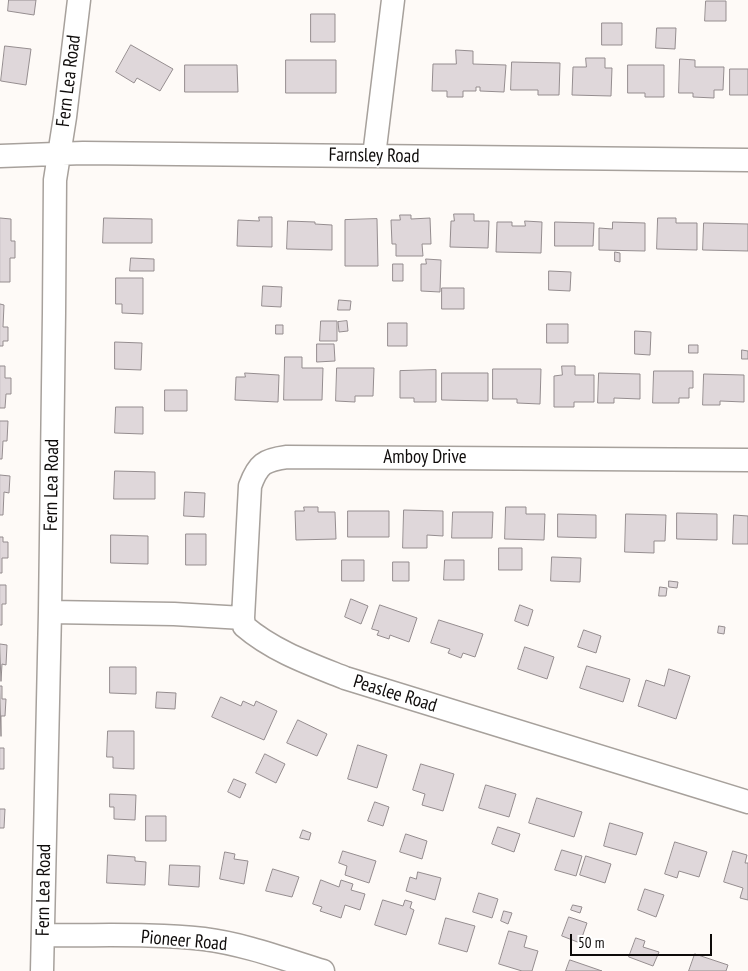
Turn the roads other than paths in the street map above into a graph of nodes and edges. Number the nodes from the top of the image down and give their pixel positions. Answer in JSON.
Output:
{"nodes":[{"id":1,"x":79,"y":0,"type":"edge"},
{"id":2,"x":393,"y":0,"type":"edge"},
{"id":3,"x":59,"y":155,"type":"junction"},
{"id":4,"x":0,"y":156,"type":"edge"},
{"id":5,"x":374,"y":156,"type":"junction"},
{"id":6,"x":748,"y":160,"type":"edge"},
{"id":7,"x":748,"y":460,"type":"edge"},
{"id":8,"x":50,"y":612,"type":"junction"},
{"id":9,"x":243,"y":618,"type":"junction"},
{"id":10,"x":748,"y":802,"type":"edge"},
{"id":11,"x":43,"y":935,"type":"junction"},
{"id":12,"x":42,"y":971,"type":"edge"},
{"id":13,"x":323,"y":971,"type":"edge"}],
"edges":[{"from":1,"to":3,"type":"street","name":"Fern Lea Road"},
{"from":2,"to":5,"type":"street"},
{"from":3,"to":4,"type":"street","name":"Farnsley Road"},
{"from":3,"to":5,"type":"street","name":"Farnsley Road"},
{"from":3,"to":8,"type":"street","name":"Fern Lea Road"},
{"from":5,"to":6,"type":"street","name":"Farnsley Road"},
{"from":7,"to":9,"type":"street","name":"Amboy Drive"},
{"from":8,"to":9,"type":"street"},
{"from":8,"to":11,"type":"street","name":"Fern Lea Road"},
{"from":9,"to":10,"type":"street","name":"Peaslee Road"},
{"from":11,"to":12,"type":"street","name":"Fern Lea Road"},
{"from":11,"to":13,"type":"street","name":"Pioneer Road"}]}
